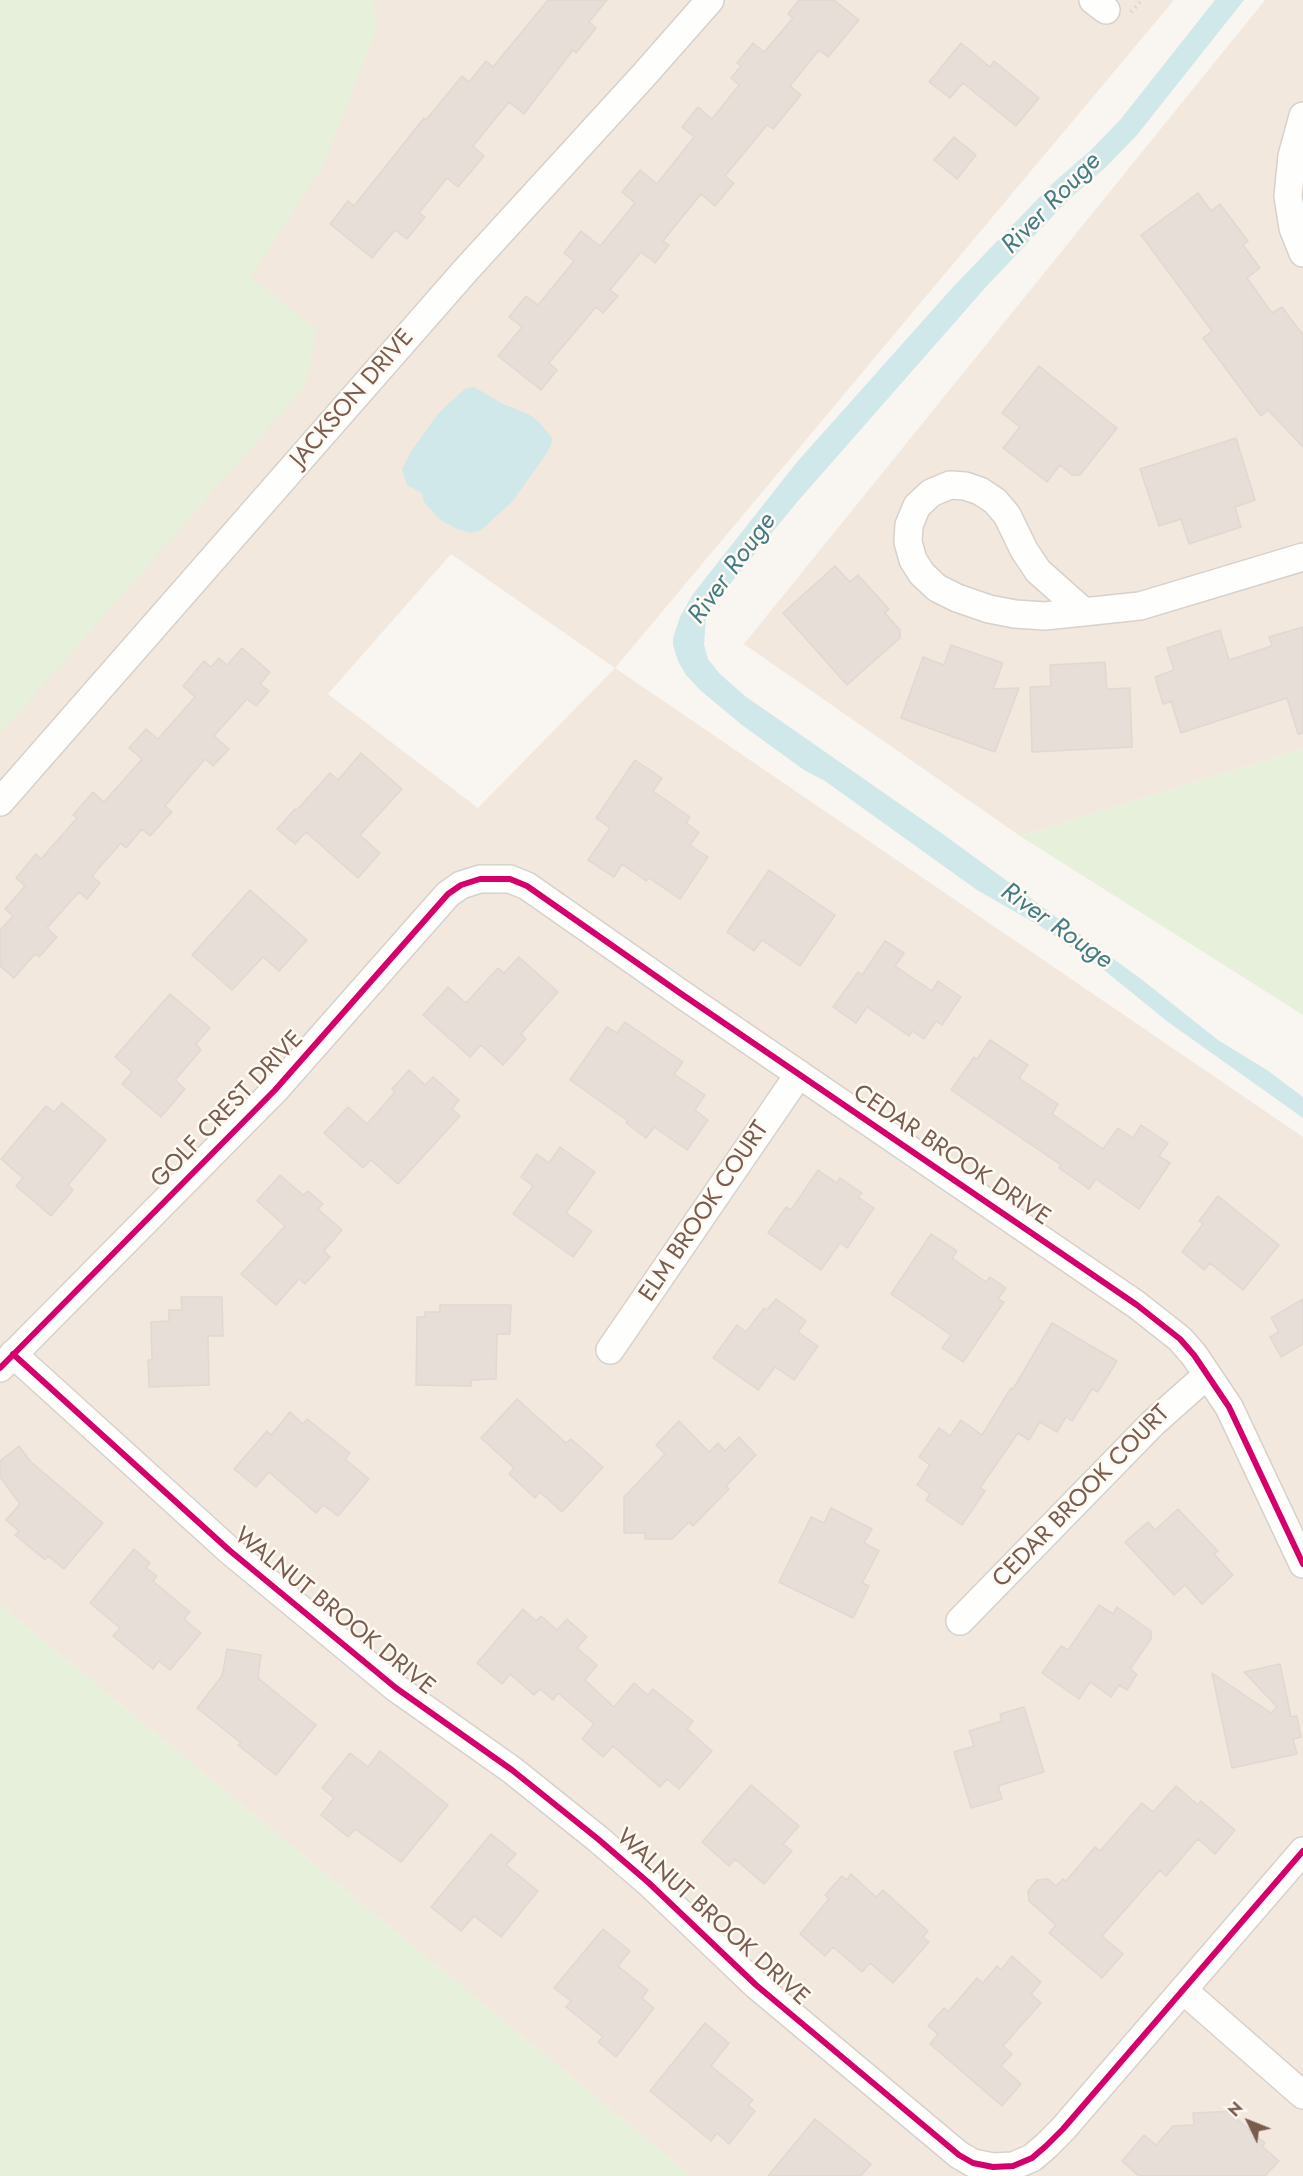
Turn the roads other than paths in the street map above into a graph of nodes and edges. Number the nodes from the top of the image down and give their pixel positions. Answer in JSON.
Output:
{"nodes":[{"id":1,"x":710,"y":0,"type":"edge"},
{"id":2,"x":1303,"y":116,"type":"edge"},
{"id":3,"x":1303,"y":253,"type":"edge"},
{"id":4,"x":1303,"y":557,"type":"edge"},
{"id":5,"x":1083,"y":611,"type":"junction"},
{"id":6,"x":0,"y":802,"type":"edge"},
{"id":7,"x":480,"y":879,"type":"joint"},
{"id":8,"x":799,"y":1074,"type":"junction"},
{"id":9,"x":610,"y":1350,"type":"dead end"},
{"id":10,"x":7,"y":1361,"type":"edge"},
{"id":11,"x":1207,"y":1375,"type":"junction"},
{"id":12,"x":1303,"y":1564,"type":"edge"},
{"id":13,"x":960,"y":1621,"type":"dead end"},
{"id":14,"x":1303,"y":1851,"type":"edge"},
{"id":15,"x":1183,"y":1990,"type":"junction"},
{"id":16,"x":1303,"y":2095,"type":"edge"}],
"edges":[{"from":1,"to":6,"type":"street","name":"JACKSON DRIVE"},
{"from":2,"to":3,"type":"street"},
{"from":4,"to":5,"type":"street"},
{"from":5,"to":5,"type":"street"},
{"from":7,"to":8,"type":"street","name":"CEDAR BROOK DRIVE"},
{"from":7,"to":10,"type":"street","name":"GOLF CREST DRIVE"},
{"from":8,"to":9,"type":"street","name":"ELM BROOK COURT"},
{"from":8,"to":11,"type":"street","name":"CEDAR BROOK DRIVE"},
{"from":10,"to":15,"type":"street","name":"WALNUT BROOK DRIVE"},
{"from":11,"to":12,"type":"street","name":"CEDAR BROOK DRIVE"},
{"from":11,"to":13,"type":"street","name":"CEDAR BROOK COURT"},
{"from":14,"to":15,"type":"street"},
{"from":15,"to":16,"type":"street"}]}
